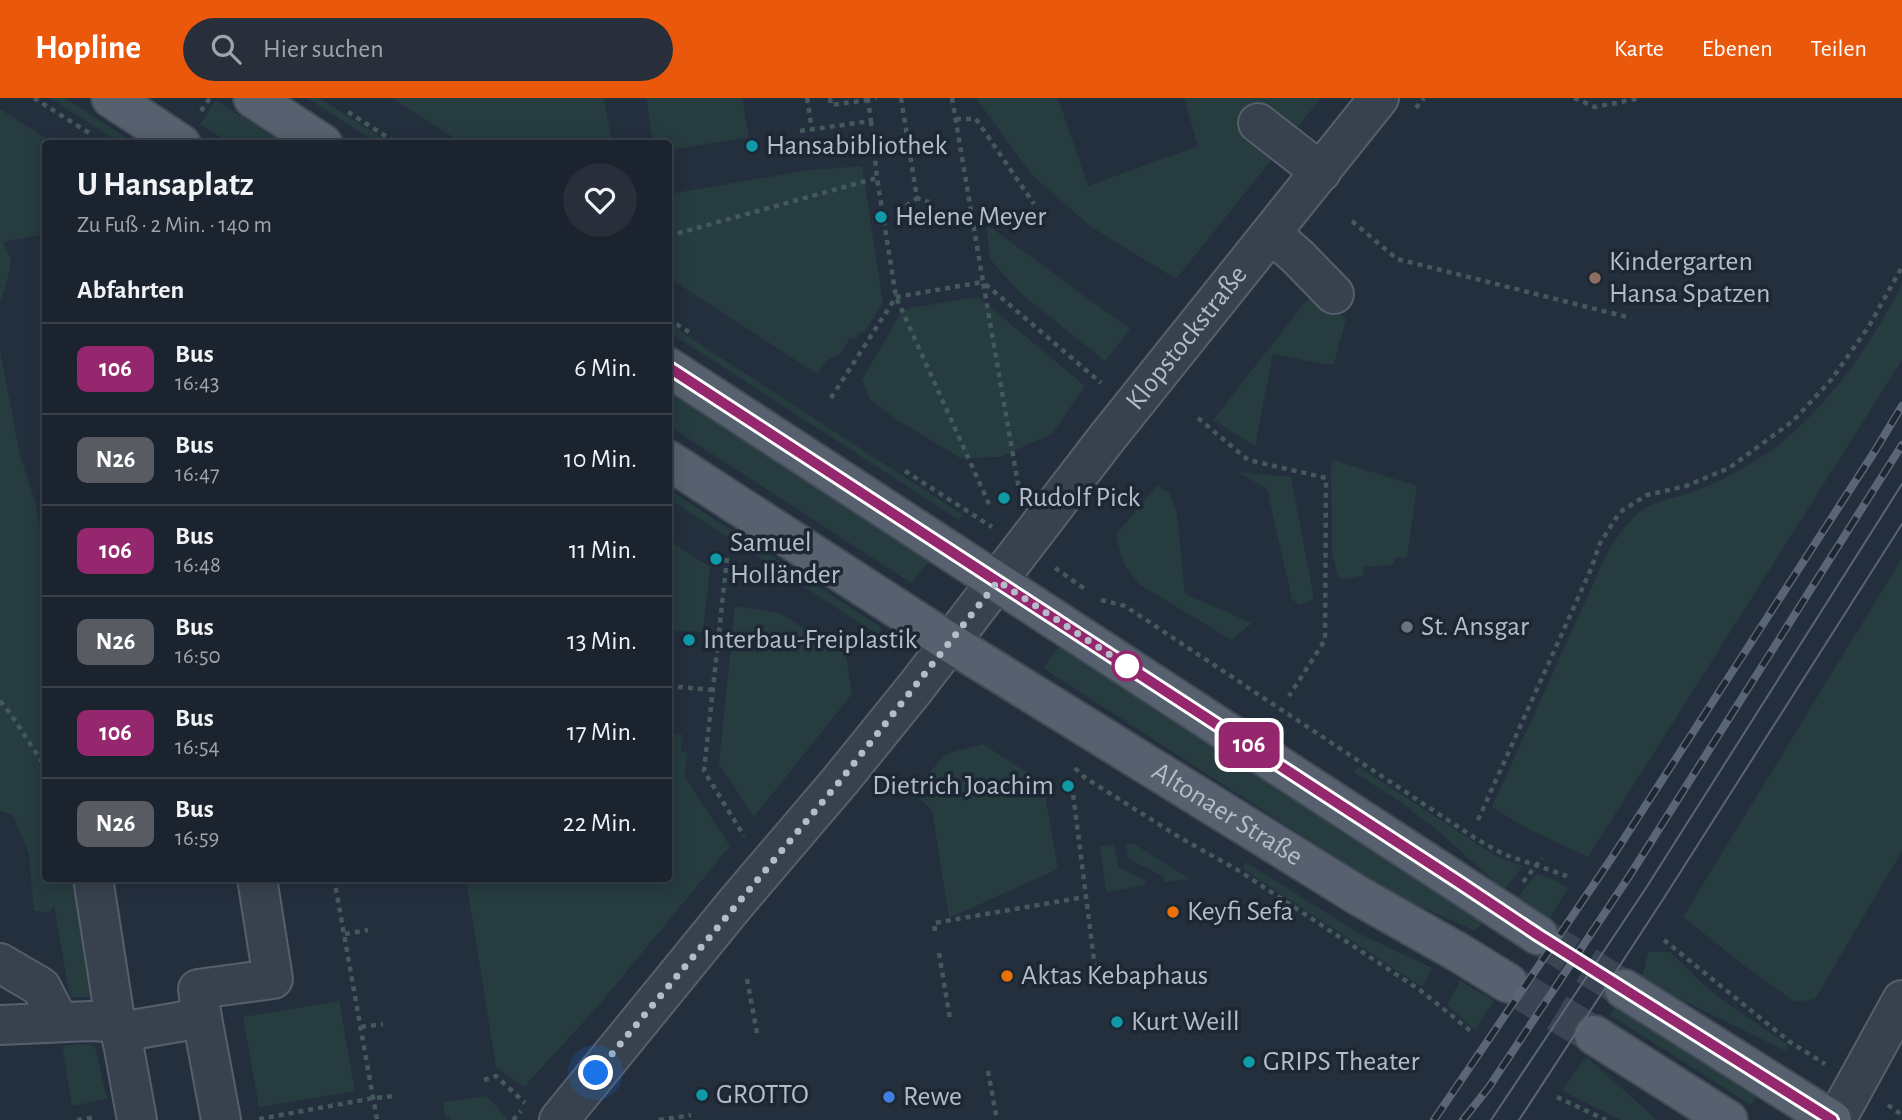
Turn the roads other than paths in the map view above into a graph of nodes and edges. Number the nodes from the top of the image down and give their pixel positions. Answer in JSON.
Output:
{"nodes":[{"id":1,"x":111,"y":98,"type":"edge"},
{"id":2,"x":253,"y":98,"type":"edge"},
{"id":3,"x":1379,"y":98,"type":"edge"},
{"id":4,"x":1258,"y":123,"type":"dead end"},
{"id":5,"x":175,"y":140,"type":"edge"},
{"id":6,"x":317,"y":140,"type":"edge"},
{"id":7,"x":1321,"y":172,"type":"junction"},
{"id":8,"x":1272,"y":234,"type":"junction"},
{"id":9,"x":1334,"y":294,"type":"dead end"},
{"id":10,"x":672,"y":370,"type":"edge"},
{"id":11,"x":672,"y":463,"type":"edge"},
{"id":12,"x":998,"y":581,"type":"junction"},
{"id":13,"x":949,"y":642,"type":"junction"},
{"id":14,"x":94,"y":882,"type":"edge"},
{"id":15,"x":258,"y":882,"type":"edge"},
{"id":16,"x":1538,"y":935,"type":"tunnel mouth"},
{"id":17,"x":0,"y":963,"type":"edge"},
{"id":18,"x":1508,"y":983,"type":"tunnel mouth"},
{"id":19,"x":1624,"y":989,"type":"tunnel mouth"},
{"id":20,"x":1902,"y":1000,"type":"edge"},
{"id":21,"x":202,"y":1018,"type":"junction"},
{"id":22,"x":59,"y":1022,"type":"junction"},
{"id":23,"x":0,"y":1025,"type":"edge"},
{"id":24,"x":118,"y":1029,"type":"junction"},
{"id":25,"x":1594,"y":1035,"type":"tunnel mouth"},
{"id":26,"x":543,"y":1113,"type":"edge"},
{"id":27,"x":137,"y":1120,"type":"edge"},
{"id":28,"x":221,"y":1120,"type":"edge"},
{"id":29,"x":1728,"y":1120,"type":"edge"},
{"id":30,"x":1834,"y":1120,"type":"edge"}],
"edges":[{"from":1,"to":5,"type":"main road"},
{"from":2,"to":6,"type":"main road"},
{"from":3,"to":7,"type":"street","name":"Klopstockstraße"},
{"from":4,"to":7,"type":"street"},
{"from":7,"to":8,"type":"street","name":"Klopstockstraße"},
{"from":8,"to":9,"type":"street"},
{"from":8,"to":12,"type":"street","name":"Klopstockstraße"},
{"from":10,"to":12,"type":"main road"},
{"from":11,"to":13,"type":"main road","name":"Altonaer Straße"},
{"from":12,"to":13,"type":"street"},
{"from":12,"to":16,"type":"main road"},
{"from":13,"to":18,"type":"main road","name":"Altonaer Straße"},
{"from":13,"to":26,"type":"street"},
{"from":14,"to":24,"type":"street"},
{"from":15,"to":21,"type":"street"},
{"from":17,"to":22,"type":"street"},
{"from":19,"to":30,"type":"main road"},
{"from":20,"to":30,"type":"street"},
{"from":21,"to":24,"type":"street"},
{"from":21,"to":28,"type":"street"},
{"from":22,"to":23,"type":"street"},
{"from":22,"to":24,"type":"street"},
{"from":24,"to":27,"type":"street"},
{"from":25,"to":29,"type":"main road"}]}
